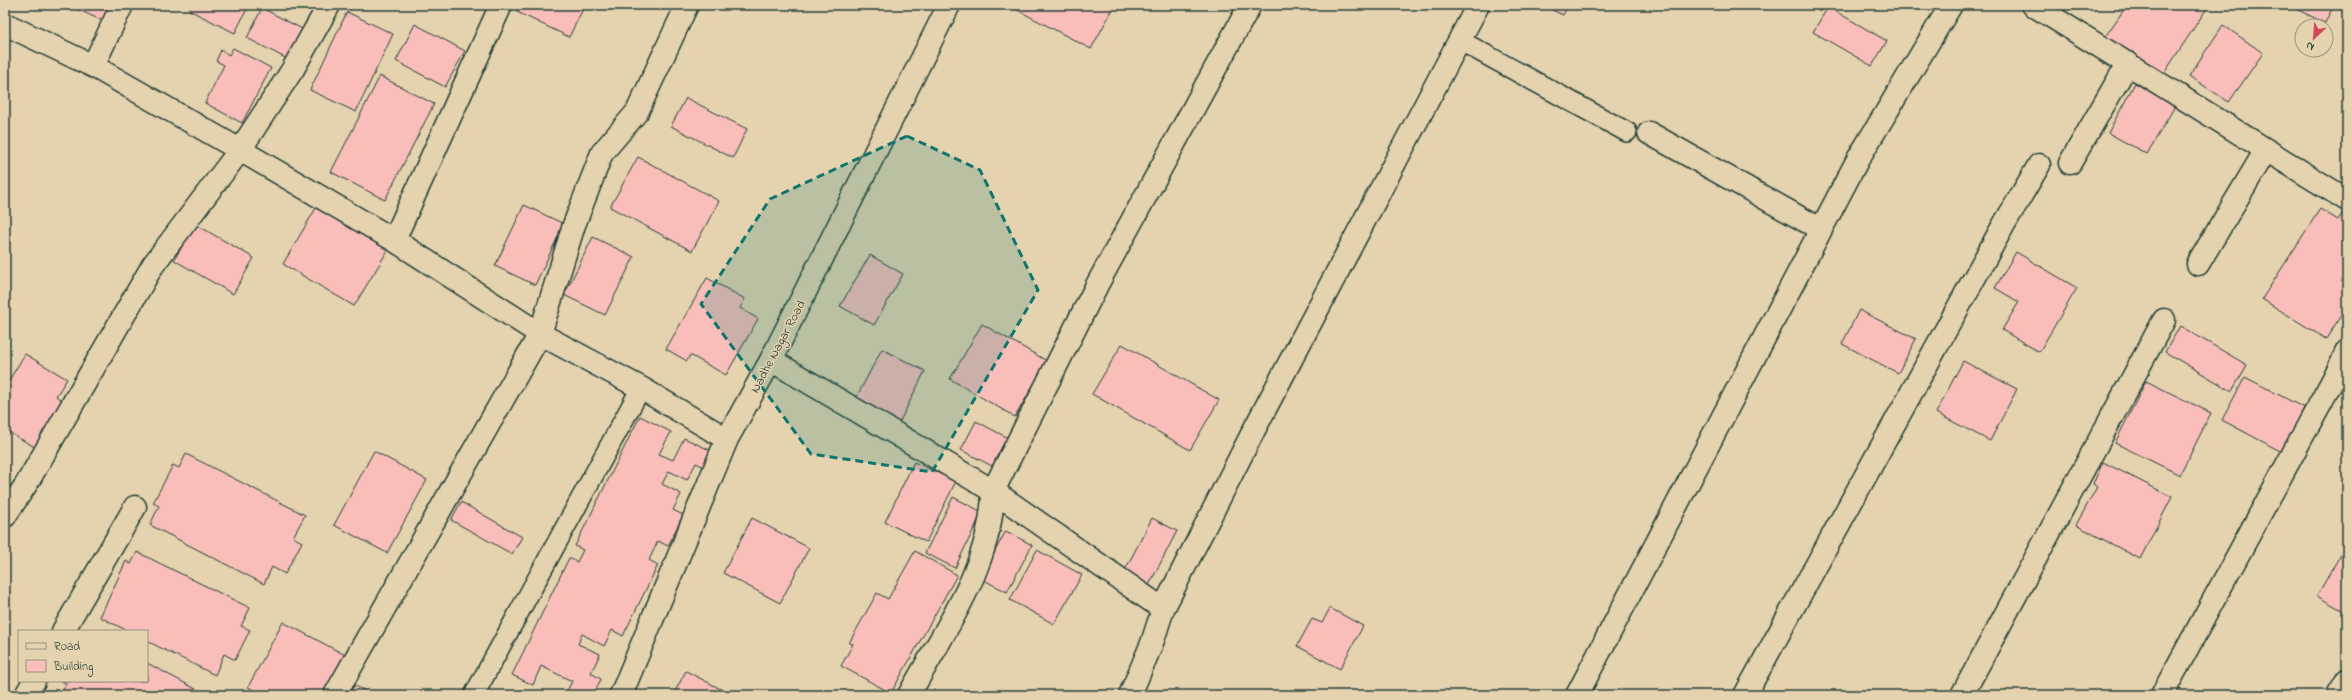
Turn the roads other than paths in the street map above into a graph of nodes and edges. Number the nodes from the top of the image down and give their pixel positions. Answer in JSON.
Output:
{"nodes":[{"id":1,"x":122,"y":5,"type":"edge"},
{"id":2,"x":329,"y":5,"type":"edge"},
{"id":3,"x":501,"y":5,"type":"edge"},
{"id":4,"x":687,"y":5,"type":"edge"},
{"id":5,"x":949,"y":5,"type":"edge"},
{"id":6,"x":1250,"y":5,"type":"edge"},
{"id":7,"x":1478,"y":5,"type":"edge"},
{"id":8,"x":1952,"y":5,"type":"edge"},
{"id":9,"x":2033,"y":5,"type":"edge"},
{"id":10,"x":5,"y":24,"type":"edge"},
{"id":11,"x":1459,"y":40,"type":"junction"},
{"id":12,"x":2128,"y":63,"type":"junction"},
{"id":13,"x":93,"y":66,"type":"junction"},
{"id":14,"x":1627,"y":132,"type":"dead end"},
{"id":15,"x":1649,"y":133,"type":"dead end"},
{"id":16,"x":240,"y":150,"type":"junction"},
{"id":17,"x":2266,"y":150,"type":"junction"},
{"id":18,"x":2070,"y":163,"type":"dead end"},
{"id":19,"x":2039,"y":165,"type":"dead end"},
{"id":20,"x":2347,"y":200,"type":"edge"},
{"id":21,"x":1820,"y":229,"type":"junction"},
{"id":22,"x":394,"y":240,"type":"junction"},
{"id":23,"x":2198,"y":264,"type":"dead end"},
{"id":24,"x":2164,"y":320,"type":"dead end"},
{"id":25,"x":540,"y":334,"type":"junction"},
{"id":26,"x":2347,"y":351,"type":"edge"},
{"id":27,"x":771,"y":360,"type":"junction"},
{"id":28,"x":641,"y":388,"type":"junction"},
{"id":29,"x":727,"y":439,"type":"junction"},
{"id":30,"x":992,"y":492,"type":"junction"},
{"id":31,"x":134,"y":507,"type":"dead end"},
{"id":32,"x":5,"y":516,"type":"edge"},
{"id":33,"x":1163,"y":609,"type":"junction"},
{"id":34,"x":64,"y":630,"type":"edge"},
{"id":35,"x":2347,"y":680,"type":"edge"},
{"id":36,"x":33,"y":682,"type":"edge"},
{"id":37,"x":2169,"y":693,"type":"edge"},
{"id":38,"x":26,"y":695,"type":"edge"},
{"id":39,"x":335,"y":695,"type":"edge"},
{"id":40,"x":474,"y":695,"type":"edge"},
{"id":41,"x":620,"y":695,"type":"edge"},
{"id":42,"x":909,"y":695,"type":"edge"},
{"id":43,"x":1130,"y":695,"type":"edge"},
{"id":44,"x":1577,"y":695,"type":"edge"},
{"id":45,"x":1745,"y":695,"type":"edge"},
{"id":46,"x":1962,"y":695,"type":"edge"},
{"id":47,"x":2338,"y":695,"type":"edge"}],
"edges":[{"from":1,"to":13,"type":"street"},
{"from":2,"to":16,"type":"street"},
{"from":3,"to":22,"type":"street"},
{"from":4,"to":25,"type":"street"},
{"from":5,"to":27,"type":"street","name":"Nadhe Nagar Road"},
{"from":6,"to":30,"type":"street"},
{"from":7,"to":11,"type":"street"},
{"from":8,"to":21,"type":"street"},
{"from":9,"to":12,"type":"street"},
{"from":10,"to":13,"type":"street"},
{"from":11,"to":14,"type":"lane"},
{"from":11,"to":33,"type":"street"},
{"from":12,"to":17,"type":"street"},
{"from":12,"to":18,"type":"street"},
{"from":13,"to":16,"type":"street"},
{"from":15,"to":21,"type":"street"},
{"from":16,"to":22,"type":"street"},
{"from":16,"to":32,"type":"street"},
{"from":17,"to":20,"type":"street"},
{"from":17,"to":23,"type":"street"},
{"from":19,"to":45,"type":"street"},
{"from":21,"to":44,"type":"street"},
{"from":22,"to":25,"type":"street"},
{"from":24,"to":46,"type":"street"},
{"from":25,"to":28,"type":"street"},
{"from":25,"to":39,"type":"street"},
{"from":26,"to":37,"type":"street"},
{"from":27,"to":29,"type":"street","name":"Nadhe Nagar Road"},
{"from":27,"to":30,"type":"street"},
{"from":28,"to":29,"type":"street"},
{"from":28,"to":40,"type":"lane"},
{"from":29,"to":41,"type":"street","name":"Nadhe Nagar Road"},
{"from":30,"to":33,"type":"street"},
{"from":30,"to":42,"type":"street"},
{"from":31,"to":34,"type":"street"},
{"from":33,"to":43,"type":"street"},
{"from":35,"to":47,"type":"street"},
{"from":36,"to":38,"type":"street"}]}
